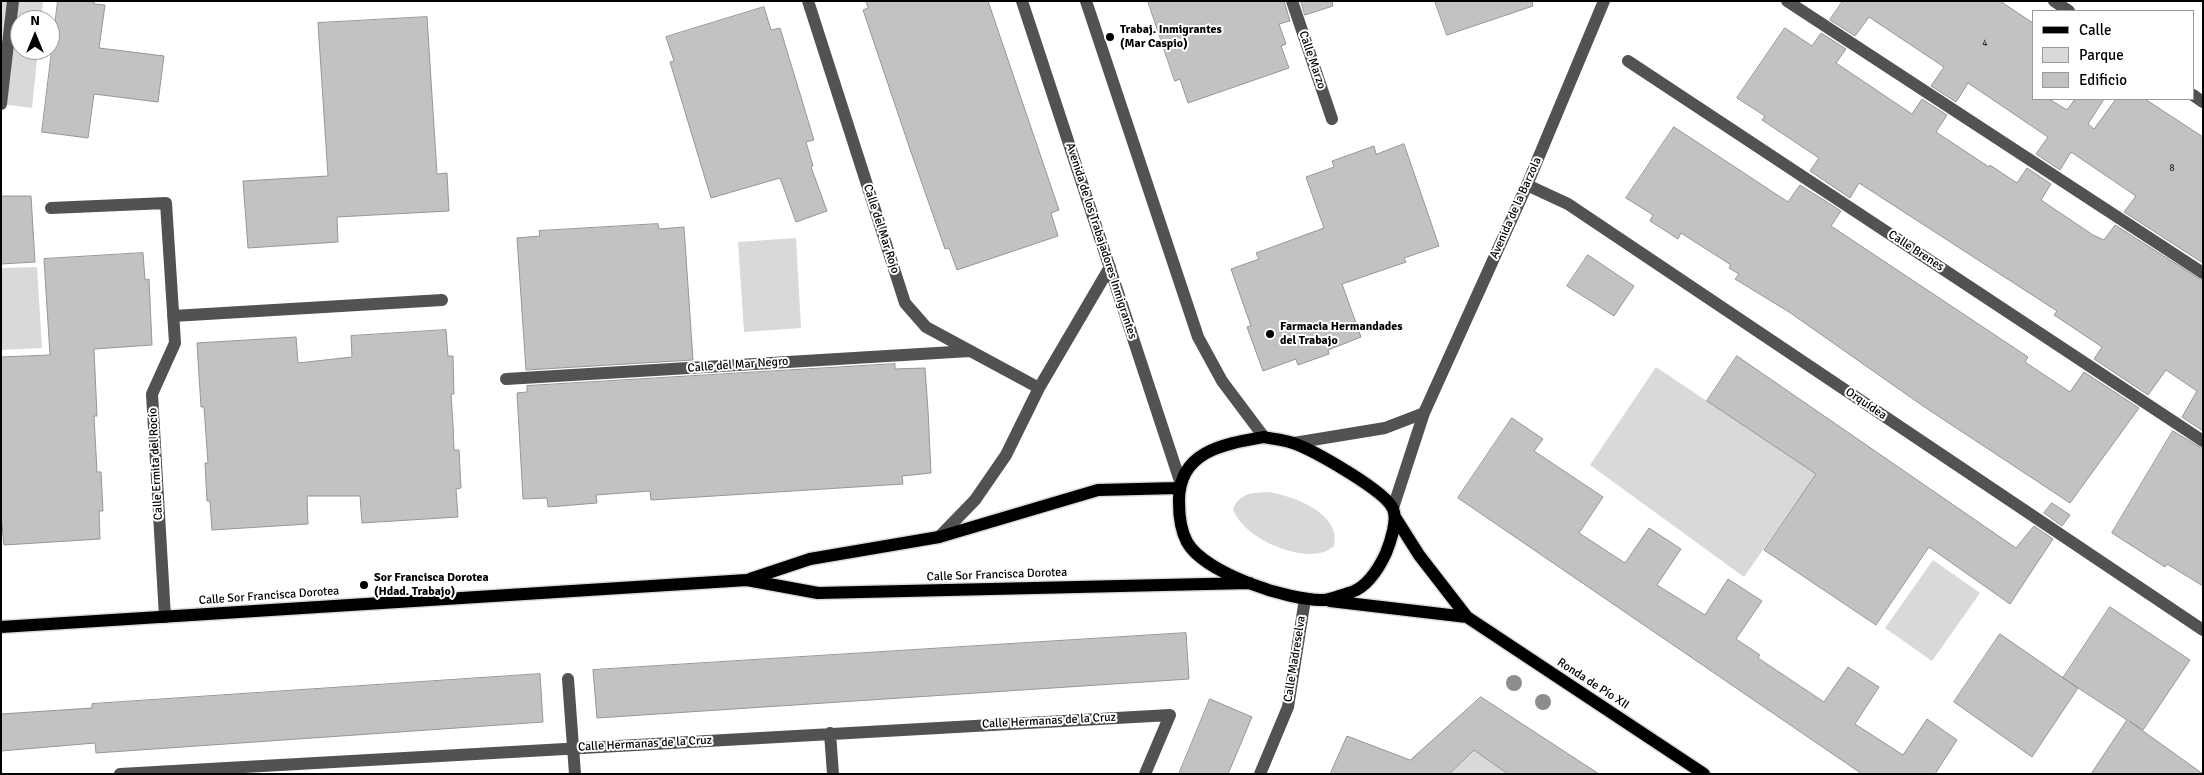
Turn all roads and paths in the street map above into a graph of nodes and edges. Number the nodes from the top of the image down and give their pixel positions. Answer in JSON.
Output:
{"nodes":[{"id":1,"x":13,"y":1,"type":"edge"},
{"id":2,"x":808,"y":1,"type":"edge"},
{"id":3,"x":1022,"y":1,"type":"edge"},
{"id":4,"x":1086,"y":1,"type":"edge"},
{"id":5,"x":1292,"y":1,"type":"edge"},
{"id":6,"x":1604,"y":1,"type":"edge"},
{"id":7,"x":1787,"y":1,"type":"edge"},
{"id":8,"x":2054,"y":1,"type":"edge"},
{"id":9,"x":2068,"y":10,"type":"edge"},
{"id":10,"x":1628,"y":61,"type":"dead end"},
{"id":11,"x":1,"y":104,"type":"edge"},
{"id":12,"x":1332,"y":119,"type":"dead end"},
{"id":13,"x":1527,"y":184,"type":"junction"},
{"id":14,"x":52,"y":208,"type":"dead end"},
{"id":15,"x":1110,"y":266,"type":"junction"},
{"id":16,"x":2203,"y":273,"type":"edge"},
{"id":17,"x":442,"y":300,"type":"dead end"},
{"id":18,"x":173,"y":316,"type":"junction"},
{"id":19,"x":970,"y":351,"type":"junction"},
{"id":20,"x":506,"y":380,"type":"dead end"},
{"id":21,"x":1040,"y":388,"type":"junction"},
{"id":22,"x":1424,"y":413,"type":"junction"},
{"id":23,"x":1264,"y":436,"type":"junction"},
{"id":24,"x":2203,"y":441,"type":"edge"},
{"id":25,"x":1294,"y":443,"type":"junction"},
{"id":26,"x":1179,"y":484,"type":"junction"},
{"id":27,"x":1394,"y":512,"type":"junction"},
{"id":28,"x":939,"y":537,"type":"junction"},
{"id":29,"x":748,"y":580,"type":"junction"},
{"id":30,"x":1250,"y":583,"type":"junction"},
{"id":31,"x":1305,"y":599,"type":"junction"},
{"id":32,"x":1325,"y":600,"type":"junction"},
{"id":33,"x":165,"y":617,"type":"junction"},
{"id":34,"x":1467,"y":617,"type":"junction"},
{"id":35,"x":1,"y":627,"type":"edge"},
{"id":36,"x":2203,"y":630,"type":"edge"},
{"id":37,"x":568,"y":679,"type":"dead end"},
{"id":38,"x":830,"y":733,"type":"junction"},
{"id":39,"x":572,"y":748,"type":"junction"},
{"id":40,"x":346,"y":767,"type":"edge"},
{"id":41,"x":120,"y":774,"type":"edge"},
{"id":42,"x":575,"y":774,"type":"edge"},
{"id":43,"x":833,"y":774,"type":"edge"},
{"id":44,"x":1145,"y":774,"type":"edge"},
{"id":45,"x":1260,"y":774,"type":"edge"},
{"id":46,"x":1704,"y":774,"type":"edge"}],
"edges":[{"from":1,"to":11,"type":"street"},
{"from":2,"to":19,"type":"street","name":"Calle del Mar Rojo"},
{"from":3,"to":15,"type":"street","name":"Avenida de los Trabajadores Inmigrantes"},
{"from":4,"to":23,"type":"street"},
{"from":5,"to":12,"type":"street","name":"Calle Marzo"},
{"from":6,"to":13,"type":"street","name":"Avenida de la Barzola"},
{"from":7,"to":16,"type":"street"},
{"from":8,"to":9,"type":"street"},
{"from":10,"to":24,"type":"street","name":"Calle Brenes"},
{"from":13,"to":22,"type":"street","name":"Avenida de la Barzola"},
{"from":13,"to":36,"type":"street","name":"Orquídea"},
{"from":14,"to":18,"type":"street","name":"Calle Ermita del Rocío"},
{"from":15,"to":21,"type":"street"},
{"from":15,"to":26,"type":"street","name":"Avenida de los Trabajadores Inmigrantes"},
{"from":17,"to":18,"type":"street"},
{"from":18,"to":33,"type":"street","name":"Calle Ermita del Rocío"},
{"from":19,"to":20,"type":"street","name":"Calle del Mar Negro"},
{"from":19,"to":21,"type":"street","name":"Calle del Mar Rojo"},
{"from":21,"to":28,"type":"street"},
{"from":22,"to":25,"type":"street"},
{"from":22,"to":27,"type":"street","name":"Avenida de la Barzola"},
{"from":23,"to":25,"type":"main road","name":"Ronda de Pío XII"},
{"from":23,"to":26,"type":"main road"},
{"from":25,"to":27,"type":"main road","name":"Ronda de Pío XII"},
{"from":26,"to":28,"type":"main road","name":"Calle Sor Francisca Dorotea"},
{"from":26,"to":30,"type":"main road"},
{"from":27,"to":32,"type":"main road"},
{"from":27,"to":34,"type":"main road","name":"Ronda de Pío XII"},
{"from":28,"to":29,"type":"main road","name":"Calle Sor Francisca Dorotea"},
{"from":29,"to":30,"type":"main road","name":"Calle Sor Francisca Dorotea"},
{"from":29,"to":33,"type":"main road","name":"Calle Sor Francisca Dorotea"},
{"from":30,"to":31,"type":"main road","name":"Ronda de Pío XII"},
{"from":31,"to":32,"type":"main road","name":"Ronda de Pío XII"},
{"from":31,"to":45,"type":"street","name":"Calle Madreselva"},
{"from":32,"to":34,"type":"main road","name":"Ronda de Pío XII"},
{"from":33,"to":35,"type":"main road","name":"Calle Sor Francisca Dorotea"},
{"from":34,"to":46,"type":"main road","name":"Ronda de Pío XII"},
{"from":37,"to":39,"type":"street"},
{"from":38,"to":39,"type":"street","name":"Calle Hermanas de la Cruz"},
{"from":38,"to":43,"type":"street"},
{"from":38,"to":44,"type":"street","name":"Calle Hermanas de la Cruz"},
{"from":39,"to":40,"type":"street","name":"Calle Hermanas de la Cruz"},
{"from":39,"to":42,"type":"street"},
{"from":40,"to":41,"type":"street","name":"Calle Hermanas de la Cruz"}]}
